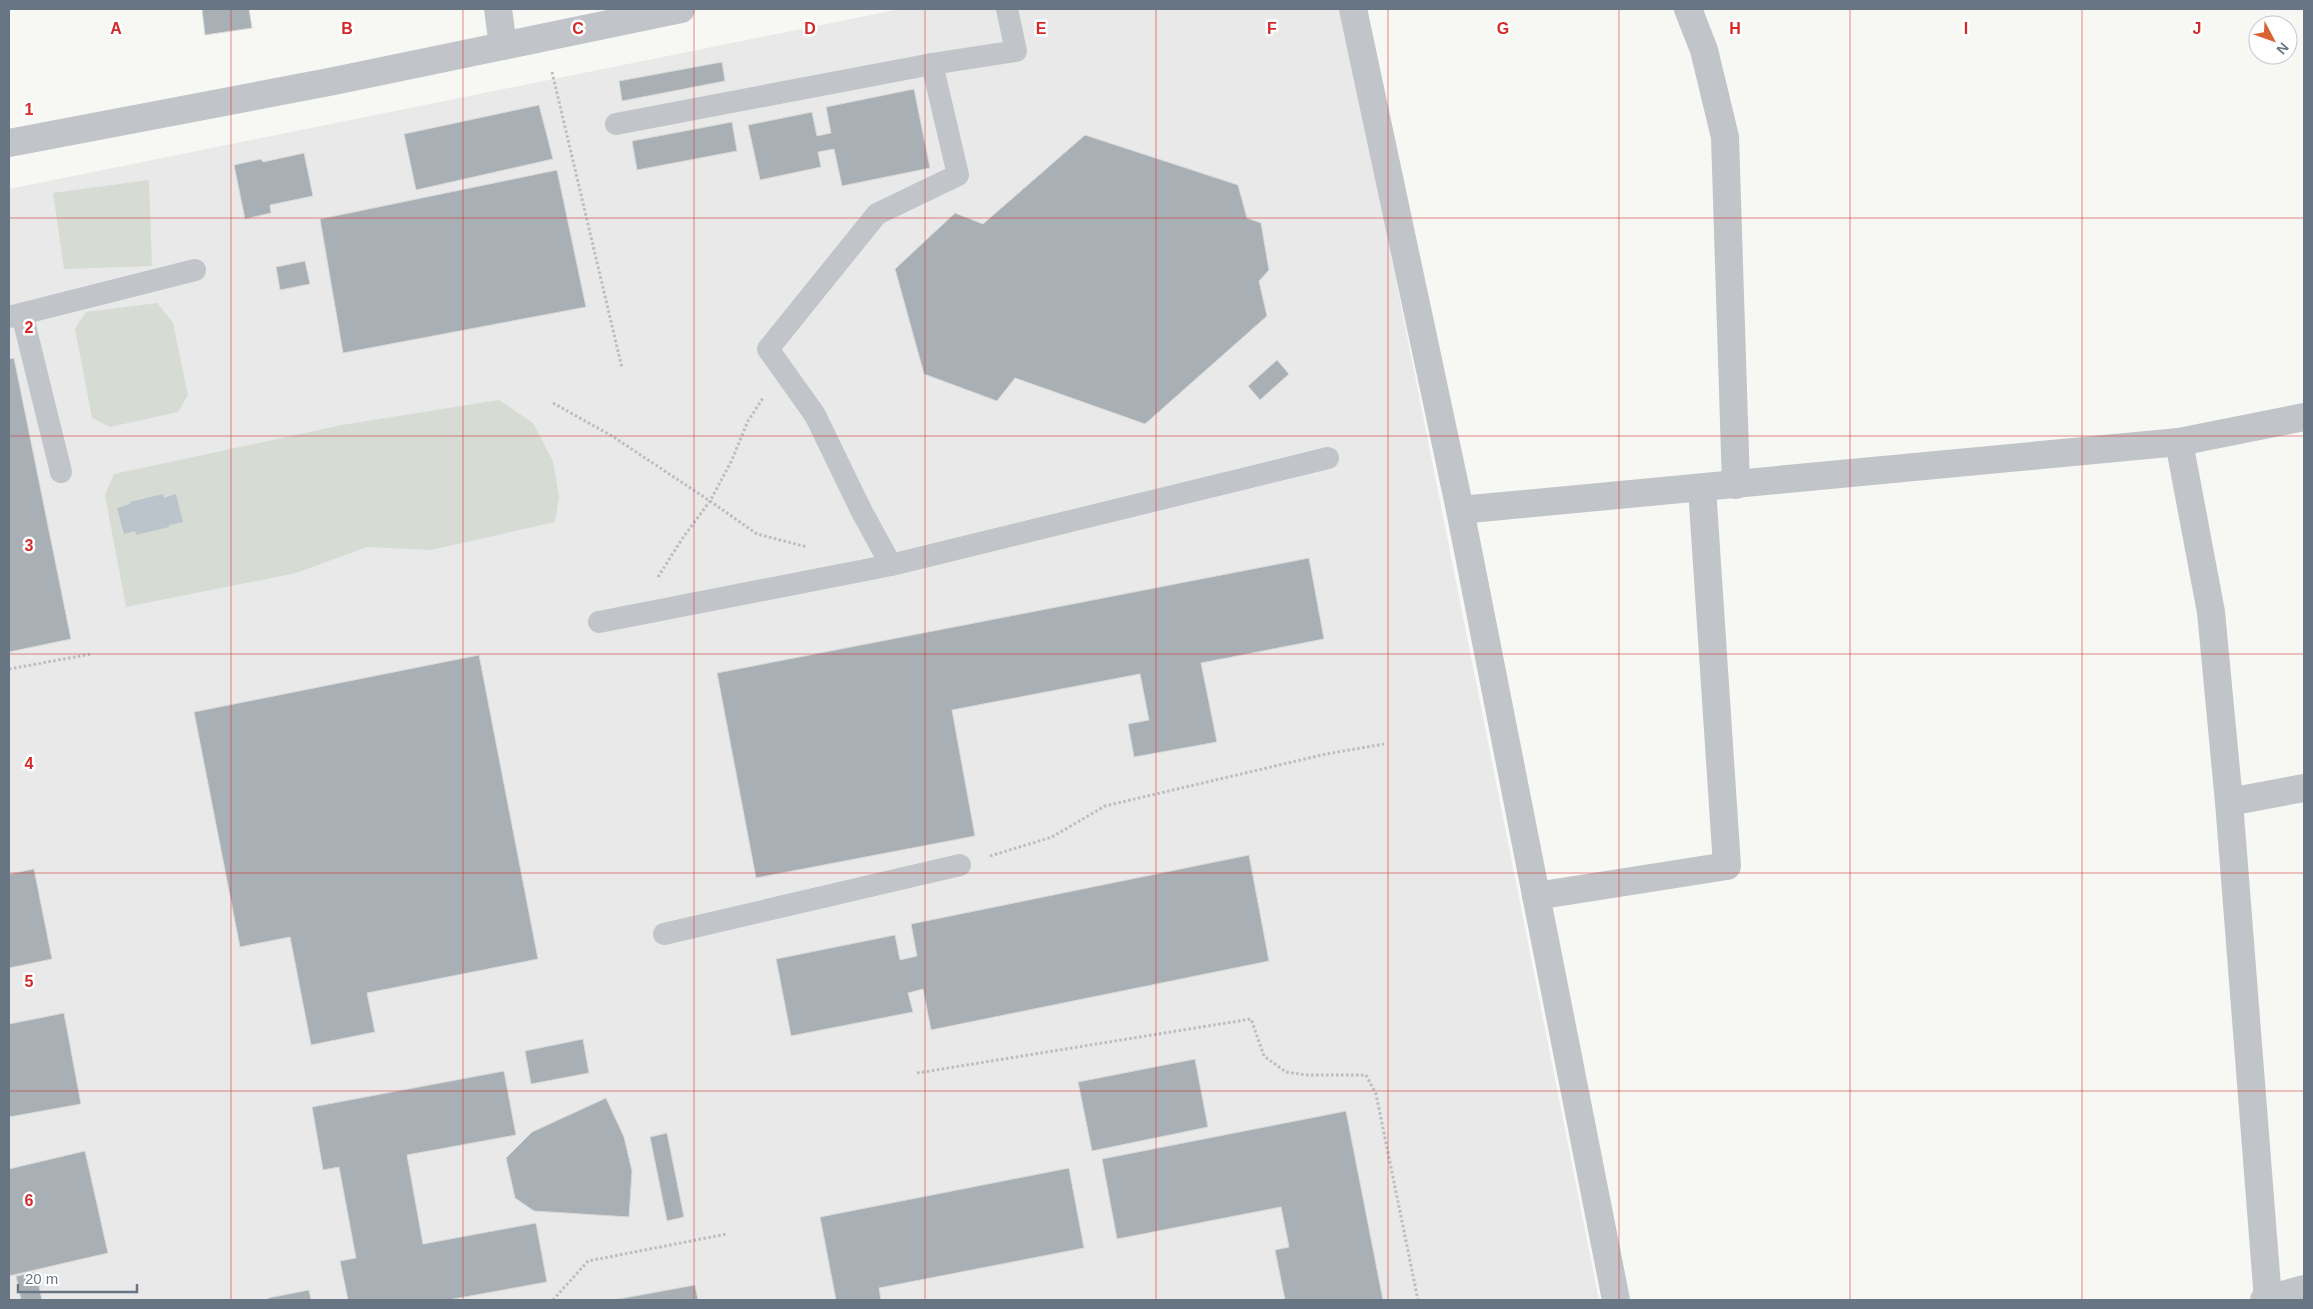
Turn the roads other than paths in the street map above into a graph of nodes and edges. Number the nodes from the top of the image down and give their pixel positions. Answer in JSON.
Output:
{"nodes":[{"id":1,"x":498,"y":9,"type":"edge"},
{"id":2,"x":681,"y":9,"type":"edge"},
{"id":3,"x":1007,"y":9,"type":"edge"},
{"id":4,"x":1353,"y":9,"type":"edge"},
{"id":5,"x":1688,"y":9,"type":"edge"},
{"id":6,"x":503,"y":46,"type":"junction"},
{"id":7,"x":932,"y":64,"type":"junction"},
{"id":8,"x":616,"y":124,"type":"dead end"},
{"id":9,"x":9,"y":143,"type":"edge"},
{"id":10,"x":195,"y":270,"type":"dead end"},
{"id":11,"x":15,"y":316,"type":"edge"},
{"id":12,"x":2304,"y":417,"type":"edge"},
{"id":13,"x":2179,"y":442,"type":"junction"},
{"id":14,"x":1328,"y":458,"type":"dead end"},
{"id":15,"x":61,"y":472,"type":"dead end"},
{"id":16,"x":1736,"y":485,"type":"junction"},
{"id":17,"x":1702,"y":488,"type":"junction"},
{"id":18,"x":1460,"y":510,"type":"junction"},
{"id":19,"x":892,"y":565,"type":"junction"},
{"id":20,"x":598,"y":622,"type":"dead end"},
{"id":21,"x":2304,"y":788,"type":"edge"},
{"id":22,"x":2229,"y":802,"type":"junction"},
{"id":23,"x":960,"y":866,"type":"road end"},
{"id":24,"x":1536,"y":896,"type":"junction"},
{"id":25,"x":664,"y":934,"type":"dead end"},
{"id":26,"x":2304,"y":1289,"type":"edge"},
{"id":27,"x":1616,"y":1300,"type":"edge"},
{"id":28,"x":2267,"y":1300,"type":"edge"}],
"edges":[{"from":1,"to":6,"type":"street"},
{"from":2,"to":6,"type":"street"},
{"from":3,"to":7,"type":"lane"},
{"from":4,"to":18,"type":"street"},
{"from":5,"to":16,"type":"street"},
{"from":6,"to":9,"type":"street"},
{"from":7,"to":8,"type":"lane"},
{"from":7,"to":19,"type":"lane"},
{"from":10,"to":11,"type":"lane"},
{"from":11,"to":15,"type":"lane"},
{"from":12,"to":13,"type":"street"},
{"from":13,"to":16,"type":"street"},
{"from":13,"to":22,"type":"street"},
{"from":14,"to":19,"type":"lane"},
{"from":16,"to":17,"type":"street"},
{"from":17,"to":18,"type":"street"},
{"from":17,"to":24,"type":"street"},
{"from":18,"to":24,"type":"street"},
{"from":19,"to":20,"type":"lane"},
{"from":21,"to":22,"type":"street"},
{"from":22,"to":28,"type":"street"},
{"from":23,"to":25,"type":"lane"},
{"from":24,"to":27,"type":"street"},
{"from":26,"to":28,"type":"street"}]}
